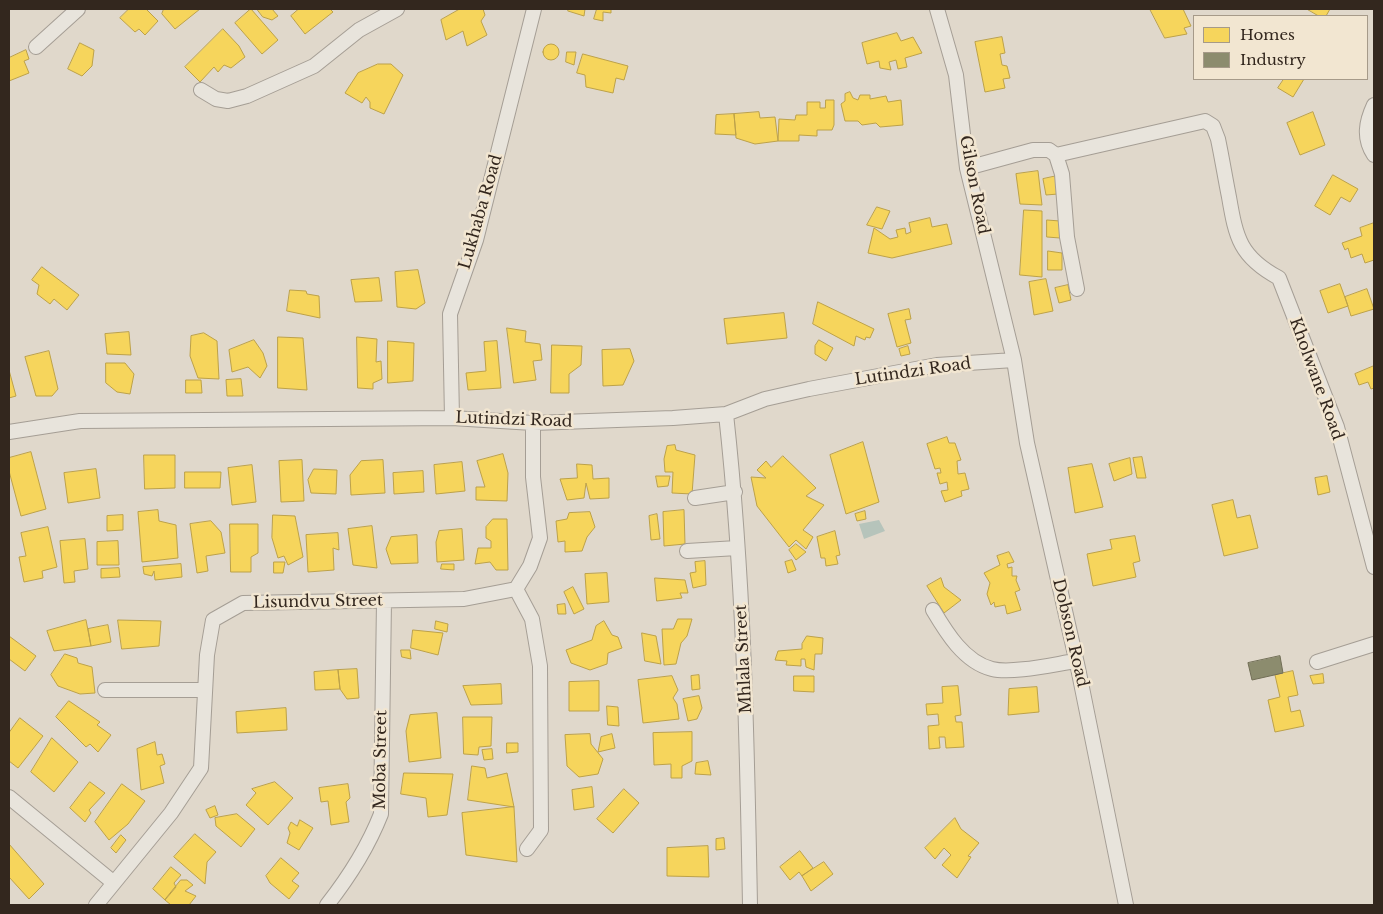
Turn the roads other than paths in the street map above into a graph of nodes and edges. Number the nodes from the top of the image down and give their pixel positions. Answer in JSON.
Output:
{"nodes":[{"id":1,"x":78,"y":9,"type":"edge"},
{"id":2,"x":397,"y":9,"type":"edge"},
{"id":3,"x":534,"y":9,"type":"edge"},
{"id":4,"x":937,"y":9,"type":"edge"},
{"id":5,"x":36,"y":47,"type":"dead end"},
{"id":6,"x":201,"y":90,"type":"dead end"},
{"id":7,"x":1374,"y":105,"type":"edge"},
{"id":8,"x":1056,"y":155,"type":"junction"},
{"id":9,"x":1374,"y":155,"type":"edge"},
{"id":10,"x":967,"y":168,"type":"junction"},
{"id":11,"x":1077,"y":289,"type":"dead end"},
{"id":12,"x":1014,"y":360,"type":"junction"},
{"id":13,"x":726,"y":414,"type":"junction"},
{"id":14,"x":452,"y":418,"type":"junction"},
{"id":15,"x":533,"y":422,"type":"junction"},
{"id":16,"x":9,"y":432,"type":"edge"},
{"id":17,"x":734,"y":492,"type":"junction"},
{"id":18,"x":695,"y":498,"type":"dead end"},
{"id":19,"x":737,"y":548,"type":"junction"},
{"id":20,"x":687,"y":551,"type":"dead end"},
{"id":21,"x":1374,"y":567,"type":"edge"},
{"id":22,"x":516,"y":589,"type":"junction"},
{"id":23,"x":384,"y":601,"type":"junction"},
{"id":24,"x":933,"y":610,"type":"dead end"},
{"id":25,"x":1374,"y":644,"type":"edge"},
{"id":26,"x":1076,"y":662,"type":"junction"},
{"id":27,"x":1317,"y":662,"type":"dead end"},
{"id":28,"x":105,"y":690,"type":"dead end"},
{"id":29,"x":205,"y":690,"type":"junction"},
{"id":30,"x":9,"y":797,"type":"edge"},
{"id":31,"x":527,"y":848,"type":"dead end"},
{"id":32,"x":114,"y":883,"type":"junction"},
{"id":33,"x":96,"y":905,"type":"edge"},
{"id":34,"x":327,"y":905,"type":"edge"},
{"id":35,"x":750,"y":905,"type":"edge"},
{"id":36,"x":1126,"y":905,"type":"edge"}],
"edges":[{"from":1,"to":5,"type":"street"},
{"from":2,"to":6,"type":"street"},
{"from":3,"to":14,"type":"street","name":"Lukhaba Road"},
{"from":4,"to":10,"type":"street","name":"Gilson Road"},
{"from":7,"to":9,"type":"street"},
{"from":8,"to":10,"type":"street"},
{"from":8,"to":11,"type":"street"},
{"from":8,"to":21,"type":"street","name":"Kholwane Road"},
{"from":10,"to":12,"type":"street","name":"Gilson Road"},
{"from":12,"to":13,"type":"street","name":"Lutindzi Road"},
{"from":12,"to":26,"type":"street","name":"Dobson Road"},
{"from":13,"to":15,"type":"street","name":"Lutindzi Road"},
{"from":13,"to":17,"type":"street","name":"Mhlala Street"},
{"from":14,"to":15,"type":"street","name":"Lutindzi Road"},
{"from":14,"to":16,"type":"street","name":"Lutindzi Road"},
{"from":15,"to":22,"type":"street"},
{"from":17,"to":18,"type":"street"},
{"from":17,"to":19,"type":"street","name":"Mhlala Street"},
{"from":19,"to":20,"type":"street"},
{"from":19,"to":35,"type":"street","name":"Mhlala Street"},
{"from":22,"to":23,"type":"street","name":"Lisundvu Street"},
{"from":22,"to":31,"type":"street"},
{"from":23,"to":29,"type":"street","name":"Lisundvu Street"},
{"from":23,"to":34,"type":"street","name":"Moba Street"},
{"from":24,"to":26,"type":"street"},
{"from":25,"to":27,"type":"street"},
{"from":26,"to":36,"type":"street","name":"Dobson Road"},
{"from":28,"to":29,"type":"street"},
{"from":29,"to":32,"type":"street","name":"Lisundvu Street"},
{"from":30,"to":32,"type":"street"},
{"from":32,"to":33,"type":"street","name":"Lisundvu Street"}]}
